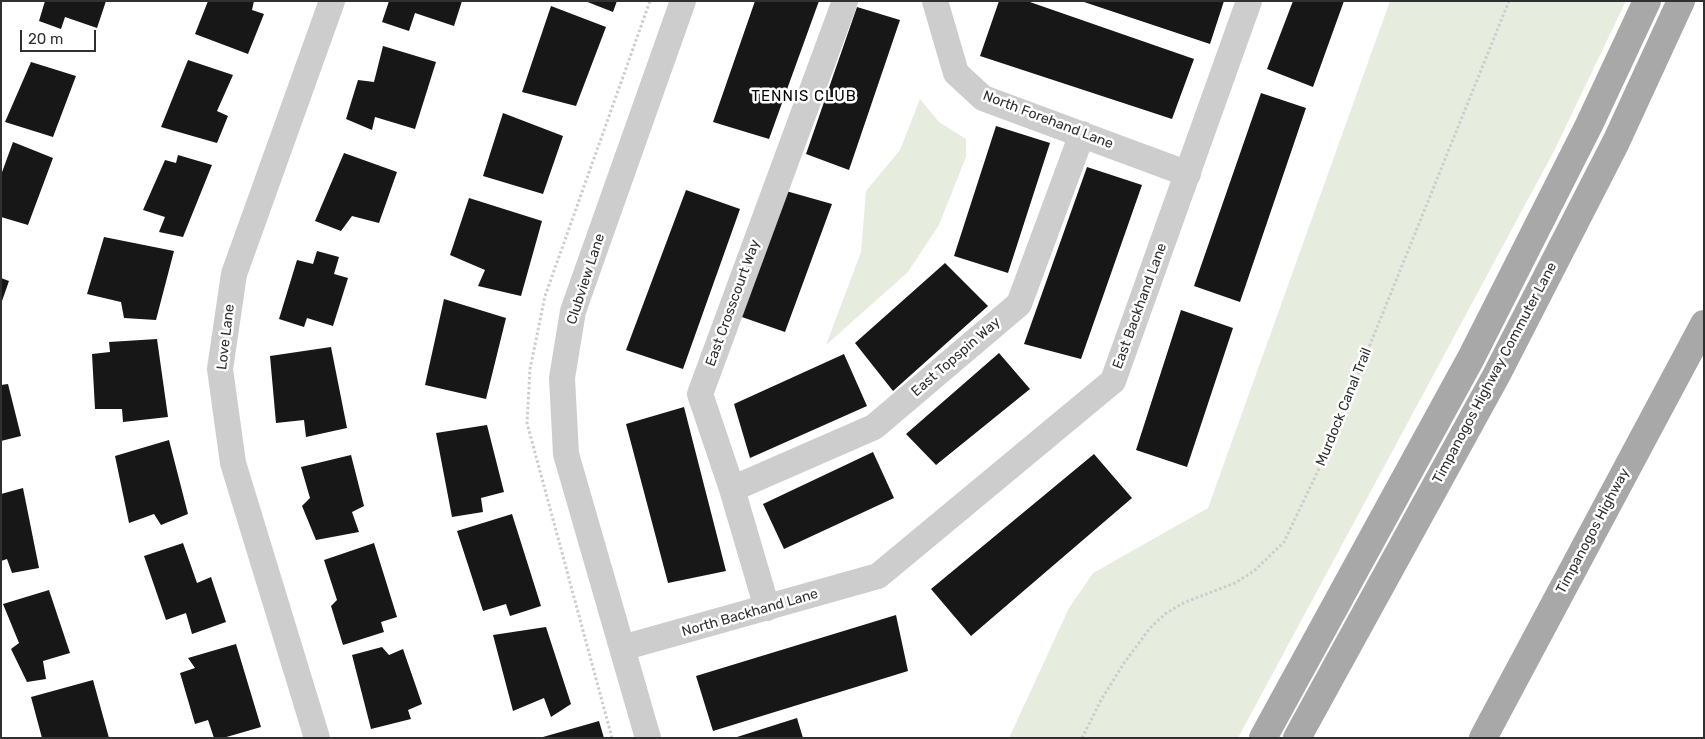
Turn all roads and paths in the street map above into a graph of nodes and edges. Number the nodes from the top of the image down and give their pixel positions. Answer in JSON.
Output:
{"nodes":[{"id":1,"x":332,"y":1,"type":"edge"},
{"id":2,"x":683,"y":1,"type":"edge"},
{"id":3,"x":845,"y":1,"type":"edge"},
{"id":4,"x":935,"y":1,"type":"edge"},
{"id":5,"x":1249,"y":1,"type":"edge"},
{"id":6,"x":1508,"y":1,"type":"edge"},
{"id":7,"x":1647,"y":1,"type":"edge"},
{"id":8,"x":1681,"y":1,"type":"edge"},
{"id":9,"x":1082,"y":134,"type":"junction"},
{"id":10,"x":1188,"y":174,"type":"junction"},
{"id":11,"x":1704,"y":324,"type":"edge"},
{"id":12,"x":732,"y":489,"type":"junction"},
{"id":13,"x":878,"y":576,"type":"joint"},
{"id":14,"x":767,"y":608,"type":"junction"},
{"id":15,"x":622,"y":648,"type":"junction"},
{"id":16,"x":317,"y":738,"type":"edge"},
{"id":17,"x":648,"y":738,"type":"edge"},
{"id":18,"x":1082,"y":738,"type":"edge"},
{"id":19,"x":1263,"y":738,"type":"edge"},
{"id":20,"x":1297,"y":738,"type":"edge"},
{"id":21,"x":1483,"y":738,"type":"edge"}],
"edges":[{"from":1,"to":16,"type":"street","name":"Love Lane"},
{"from":2,"to":15,"type":"street","name":"Clubview Lane"},
{"from":3,"to":12,"type":"street","name":"East Crosscourt Way"},
{"from":4,"to":9,"type":"street","name":"North Forehand Lane"},
{"from":5,"to":10,"type":"street","name":"East Backhand Lane"},
{"from":6,"to":18,"type":"path","name":"Murdock Canal Trail"},
{"from":7,"to":19,"type":"main road","name":"Timpanogos Highway Commuter Lane"},
{"from":8,"to":20,"type":"main road","name":"Timpanogos Highway Commuter Lane"},
{"from":9,"to":10,"type":"street","name":"North Forehand Lane"},
{"from":9,"to":12,"type":"street","name":"East Topspin Way"},
{"from":10,"to":13,"type":"street","name":"East Backhand Lane"},
{"from":11,"to":21,"type":"main road","name":"Timpanogos Highway"},
{"from":12,"to":14,"type":"street","name":"East Crosscourt Way"},
{"from":13,"to":14,"type":"street","name":"North Backhand Lane"},
{"from":14,"to":15,"type":"street","name":"North Backhand Lane"},
{"from":15,"to":17,"type":"street","name":"Clubview Lane"}]}
